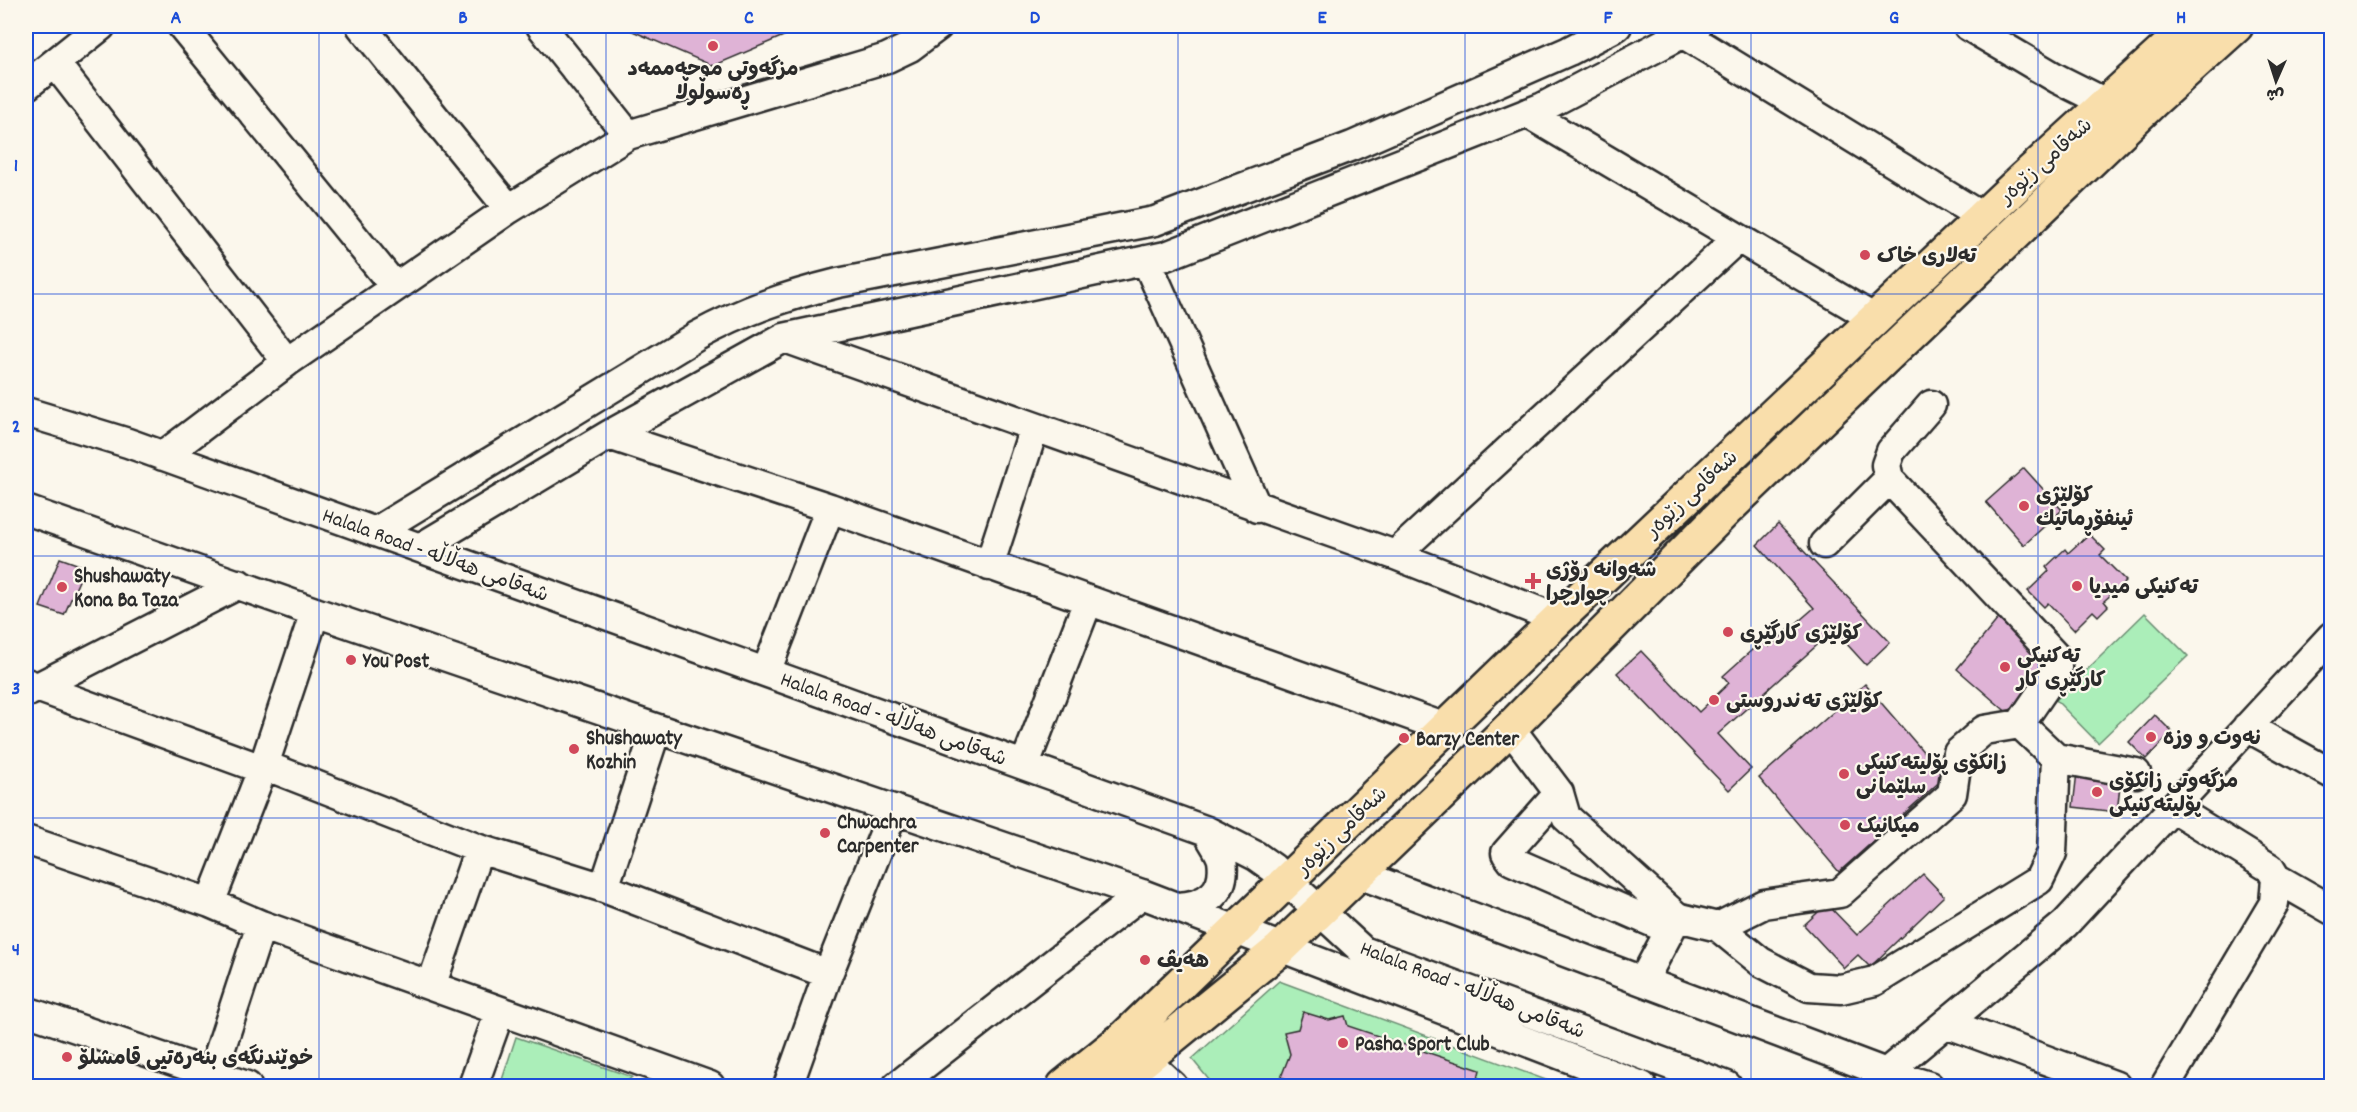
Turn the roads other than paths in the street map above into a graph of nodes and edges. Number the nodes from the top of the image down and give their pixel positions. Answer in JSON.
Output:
{"nodes":[{"id":1,"x":101,"y":26,"type":"edge"},
{"id":2,"x":182,"y":26,"type":"edge"},
{"id":3,"x":361,"y":26,"type":"edge"},
{"id":4,"x":541,"y":26,"type":"edge"},
{"id":5,"x":1617,"y":26,"type":"edge"},
{"id":6,"x":1968,"y":26,"type":"edge"},
{"id":7,"x":2191,"y":26,"type":"edge"},
{"id":8,"x":2236,"y":26,"type":"edge"},
{"id":9,"x":933,"y":27,"type":"edge"},
{"id":10,"x":1690,"y":29,"type":"edge"},
{"id":11,"x":55,"y":63,"type":"junction"},
{"id":12,"x":2159,"y":76,"type":"junction"},
{"id":13,"x":26,"y":86,"type":"edge"},
{"id":14,"x":2108,"y":104,"type":"junction"},
{"id":15,"x":1527,"y":113,"type":"junction"},
{"id":16,"x":628,"y":135,"type":"junction"},
{"id":17,"x":1352,"y":146,"type":"junction"},
{"id":18,"x":1363,"y":178,"type":"junction"},
{"id":19,"x":509,"y":209,"type":"junction"},
{"id":20,"x":1982,"y":217,"type":"junction"},
{"id":21,"x":1738,"y":238,"type":"junction"},
{"id":22,"x":1146,"y":260,"type":"junction"},
{"id":23,"x":395,"y":288,"type":"junction"},
{"id":24,"x":1875,"y":319,"type":"junction"},
{"id":25,"x":784,"y":338,"type":"junction"},
{"id":26,"x":287,"y":362,"type":"junction"},
{"id":27,"x":1931,"y":405,"type":"dead end"},
{"id":28,"x":26,"y":412,"type":"edge"},
{"id":29,"x":1034,"y":428,"type":"junction"},
{"id":30,"x":609,"y":435,"type":"junction"},
{"id":31,"x":163,"y":456,"type":"junction"},
{"id":32,"x":1889,"y":479,"type":"junction"},
{"id":33,"x":830,"y":508,"type":"junction"},
{"id":34,"x":1257,"y":508,"type":"junction"},
{"id":35,"x":26,"y":510,"type":"edge"},
{"id":36,"x":375,"y":532,"type":"junction"},
{"id":37,"x":1824,"y":544,"type":"dead end"},
{"id":38,"x":420,"y":548,"type":"junction"},
{"id":39,"x":1395,"y":555,"type":"junction"},
{"id":40,"x":989,"y":566,"type":"junction"},
{"id":41,"x":240,"y":584,"type":"junction"},
{"id":42,"x":1088,"y":601,"type":"junction"},
{"id":43,"x":315,"y":612,"type":"junction"},
{"id":44,"x":1558,"y":619,"type":"junction"},
{"id":45,"x":2331,"y":636,"type":"edge"},
{"id":46,"x":766,"y":672,"type":"junction"},
{"id":47,"x":31,"y":688,"type":"edge"},
{"id":48,"x":2020,"y":724,"type":"junction"},
{"id":49,"x":2247,"y":727,"type":"junction"},
{"id":50,"x":1446,"y":728,"type":"junction"},
{"id":51,"x":1510,"y":728,"type":"junction"},
{"id":52,"x":656,"y":730,"type":"junction"},
{"id":53,"x":2056,"y":758,"type":"junction"},
{"id":54,"x":1025,"y":764,"type":"junction"},
{"id":55,"x":263,"y":767,"type":"junction"},
{"id":56,"x":2136,"y":773,"type":"dead end"},
{"id":57,"x":2331,"y":774,"type":"edge"},
{"id":58,"x":1559,"y":793,"type":"junction"},
{"id":59,"x":2173,"y":808,"type":"junction"},
{"id":60,"x":894,"y":809,"type":"junction"},
{"id":61,"x":1206,"y":831,"type":"junction"},
{"id":62,"x":26,"y":840,"type":"edge"},
{"id":63,"x":479,"y":849,"type":"junction"},
{"id":64,"x":1356,"y":873,"type":"junction"},
{"id":65,"x":2276,"y":878,"type":"junction"},
{"id":66,"x":1289,"y":881,"type":"junction"},
{"id":67,"x":604,"y":888,"type":"junction"},
{"id":68,"x":1142,"y":894,"type":"junction"},
{"id":69,"x":210,"y":903,"type":"junction"},
{"id":70,"x":1177,"y":907,"type":"junction"},
{"id":71,"x":2331,"y":910,"type":"edge"},
{"id":72,"x":1318,"y":912,"type":"junction"},
{"id":73,"x":1673,"y":924,"type":"junction"},
{"id":74,"x":261,"y":925,"type":"junction"},
{"id":75,"x":1718,"y":927,"type":"junction"},
{"id":76,"x":1235,"y":931,"type":"junction"},
{"id":77,"x":1280,"y":949,"type":"junction"},
{"id":78,"x":828,"y":974,"type":"junction"},
{"id":79,"x":1643,"y":981,"type":"junction"},
{"id":80,"x":431,"y":986,"type":"junction"},
{"id":81,"x":26,"y":1011,"type":"edge"},
{"id":82,"x":500,"y":1011,"type":"junction"},
{"id":83,"x":1946,"y":1023,"type":"junction"},
{"id":84,"x":1144,"y":1060,"type":"junction"},
{"id":85,"x":213,"y":1075,"type":"junction"},
{"id":86,"x":664,"y":1080,"type":"edge"},
{"id":87,"x":1880,"y":1080,"type":"edge"},
{"id":88,"x":247,"y":1086,"type":"edge"},
{"id":89,"x":473,"y":1086,"type":"edge"},
{"id":90,"x":710,"y":1086,"type":"edge"},
{"id":91,"x":788,"y":1086,"type":"edge"},
{"id":92,"x":897,"y":1086,"type":"edge"},
{"id":93,"x":1064,"y":1086,"type":"edge"},
{"id":94,"x":1112,"y":1086,"type":"edge"},
{"id":95,"x":1173,"y":1086,"type":"edge"},
{"id":96,"x":1642,"y":1086,"type":"edge"},
{"id":97,"x":1727,"y":1086,"type":"edge"},
{"id":98,"x":1929,"y":1086,"type":"edge"},
{"id":99,"x":2115,"y":1086,"type":"edge"},
{"id":100,"x":2165,"y":1086,"type":"edge"}],
"edges":[{"from":1,"to":11,"type":"street"},
{"from":2,"to":23,"type":"street"},
{"from":3,"to":19,"type":"street"},
{"from":4,"to":16,"type":"street"},
{"from":5,"to":17,"type":"street"},
{"from":6,"to":14,"type":"street"},
{"from":7,"to":12,"type":"main road","name":"شەقامی زێوەر"},
{"from":8,"to":12,"type":"main road","name":"شەقامی زێوەر"},
{"from":9,"to":16,"type":"street"},
{"from":10,"to":15,"type":"street"},
{"from":10,"to":20,"type":"street"},
{"from":11,"to":13,"type":"street"},
{"from":11,"to":26,"type":"street"},
{"from":12,"to":14,"type":"main road","name":"شەقامی زێوەر"},
{"from":12,"to":51,"type":"main road","name":"شەقامی زێوەر"},
{"from":14,"to":20,"type":"main road","name":"شەقامی زێوەر"},
{"from":15,"to":18,"type":"street"},
{"from":15,"to":21,"type":"street"},
{"from":16,"to":19,"type":"street"},
{"from":17,"to":18,"type":"street"},
{"from":17,"to":36,"type":"street"},
{"from":18,"to":22,"type":"street"},
{"from":19,"to":23,"type":"street"},
{"from":20,"to":24,"type":"main road","name":"شەقامی زێوەر"},
{"from":21,"to":24,"type":"street"},
{"from":21,"to":39,"type":"street"},
{"from":22,"to":25,"type":"street"},
{"from":22,"to":34,"type":"street"},
{"from":23,"to":26,"type":"street"},
{"from":24,"to":44,"type":"main road","name":"شەقامی زێوەر"},
{"from":25,"to":29,"type":"street"},
{"from":25,"to":30,"type":"street"},
{"from":26,"to":31,"type":"street"},
{"from":27,"to":32,"type":"street"},
{"from":28,"to":31,"type":"street","name":"Halala Road - شەقامی هەڵاڵە"},
{"from":29,"to":34,"type":"street"},
{"from":29,"to":40,"type":"street"},
{"from":30,"to":33,"type":"street"},
{"from":30,"to":38,"type":"street"},
{"from":31,"to":36,"type":"street","name":"Halala Road - شەقامی هەڵاڵە"},
{"from":32,"to":37,"type":"street"},
{"from":32,"to":48,"type":"street"},
{"from":33,"to":40,"type":"street"},
{"from":33,"to":46,"type":"street"},
{"from":34,"to":39,"type":"street"},
{"from":35,"to":41,"type":"street","name":"Halala Road - شەقامی هەڵاڵە"},
{"from":36,"to":38,"type":"street","name":"Halala Road - شەقامی هەڵاڵە"},
{"from":38,"to":46,"type":"street","name":"Halala Road - شەقامی هەڵاڵە"},
{"from":39,"to":44,"type":"street"},
{"from":40,"to":42,"type":"street"},
{"from":41,"to":43,"type":"street","name":"Halala Road - شەقامی هەڵاڵە"},
{"from":41,"to":47,"type":"street"},
{"from":42,"to":50,"type":"street"},
{"from":42,"to":54,"type":"street"},
{"from":43,"to":52,"type":"street","name":"Halala Road - شەقامی هەڵاڵە"},
{"from":43,"to":55,"type":"street"},
{"from":44,"to":50,"type":"main road","name":"شەقامی زێوەر"},
{"from":45,"to":49,"type":"street"},
{"from":46,"to":54,"type":"street","name":"Halala Road - شەقامی هەڵاڵە"},
{"from":47,"to":55,"type":"street"},
{"from":48,"to":53,"type":"street"},
{"from":48,"to":75,"type":"street"},
{"from":49,"to":57,"type":"street"},
{"from":49,"to":59,"type":"street"},
{"from":50,"to":66,"type":"main road","name":"شەقامی زێوەر"},
{"from":51,"to":58,"type":"street"},
{"from":51,"to":64,"type":"main road","name":"شەقامی زێوەر"},
{"from":52,"to":60,"type":"street","name":"Halala Road - شەقامی هەڵاڵە"},
{"from":52,"to":67,"type":"street"},
{"from":53,"to":56,"type":"street"},
{"from":53,"to":75,"type":"street"},
{"from":54,"to":61,"type":"street","name":"Halala Road - شەقامی هەڵاڵە"},
{"from":55,"to":63,"type":"street"},
{"from":55,"to":69,"type":"street"},
{"from":58,"to":73,"type":"street"},
{"from":58,"to":73,"type":"street"},
{"from":59,"to":65,"type":"street"},
{"from":59,"to":83,"type":"street"},
{"from":60,"to":68,"type":"street","name":"Halala Road - شەقامی هەڵاڵە"},
{"from":60,"to":78,"type":"street"},
{"from":61,"to":66,"type":"street","name":"Halala Road - شەقامی هەڵاڵە"},
{"from":61,"to":70,"type":"street"},
{"from":62,"to":69,"type":"street"},
{"from":63,"to":67,"type":"street"},
{"from":63,"to":80,"type":"street"},
{"from":64,"to":72,"type":"main road","name":"شەقامی زێوەر"},
{"from":64,"to":79,"type":"street"},
{"from":65,"to":71,"type":"street"},
{"from":65,"to":100,"type":"street"},
{"from":66,"to":72,"type":"street","name":"Halala Road - شەقامی هەڵاڵە"},
{"from":66,"to":76,"type":"main road","name":"شەقامی زێوەر"},
{"from":67,"to":78,"type":"street"},
{"from":68,"to":70,"type":"street","name":"Halala Road - شەقامی هەڵاڵە"},
{"from":68,"to":92,"type":"street"},
{"from":69,"to":74,"type":"street"},
{"from":70,"to":76,"type":"street","name":"Halala Road - شەقامی هەڵاڵە"},
{"from":72,"to":77,"type":"main road","name":"شەقامی زێوەر"},
{"from":72,"to":97,"type":"street","name":"Halala Road - شەقامی هەڵاڵە"},
{"from":73,"to":75,"type":"street"},
{"from":73,"to":79,"type":"street"},
{"from":74,"to":80,"type":"street"},
{"from":74,"to":85,"type":"street"},
{"from":76,"to":77,"type":"street","name":"Halala Road - شەقامی هەڵاڵە"},
{"from":76,"to":93,"type":"main road","name":"شەقامی زێوەر"},
{"from":77,"to":84,"type":"main road","name":"شەقامی زێوەر"},
{"from":77,"to":96,"type":"street","name":"Halala Road - شەقامی هەڵاڵە"},
{"from":78,"to":91,"type":"street"},
{"from":79,"to":87,"type":"street"},
{"from":80,"to":82,"type":"street"},
{"from":81,"to":85,"type":"street"},
{"from":82,"to":86,"type":"street"},
{"from":82,"to":89,"type":"street"},
{"from":83,"to":87,"type":"street"},
{"from":83,"to":99,"type":"street"},
{"from":84,"to":94,"type":"main road","name":"شەقامی زێوەر"},
{"from":84,"to":95,"type":"street"},
{"from":85,"to":88,"type":"street"},
{"from":86,"to":90,"type":"street"},
{"from":87,"to":98,"type":"street"}]}
